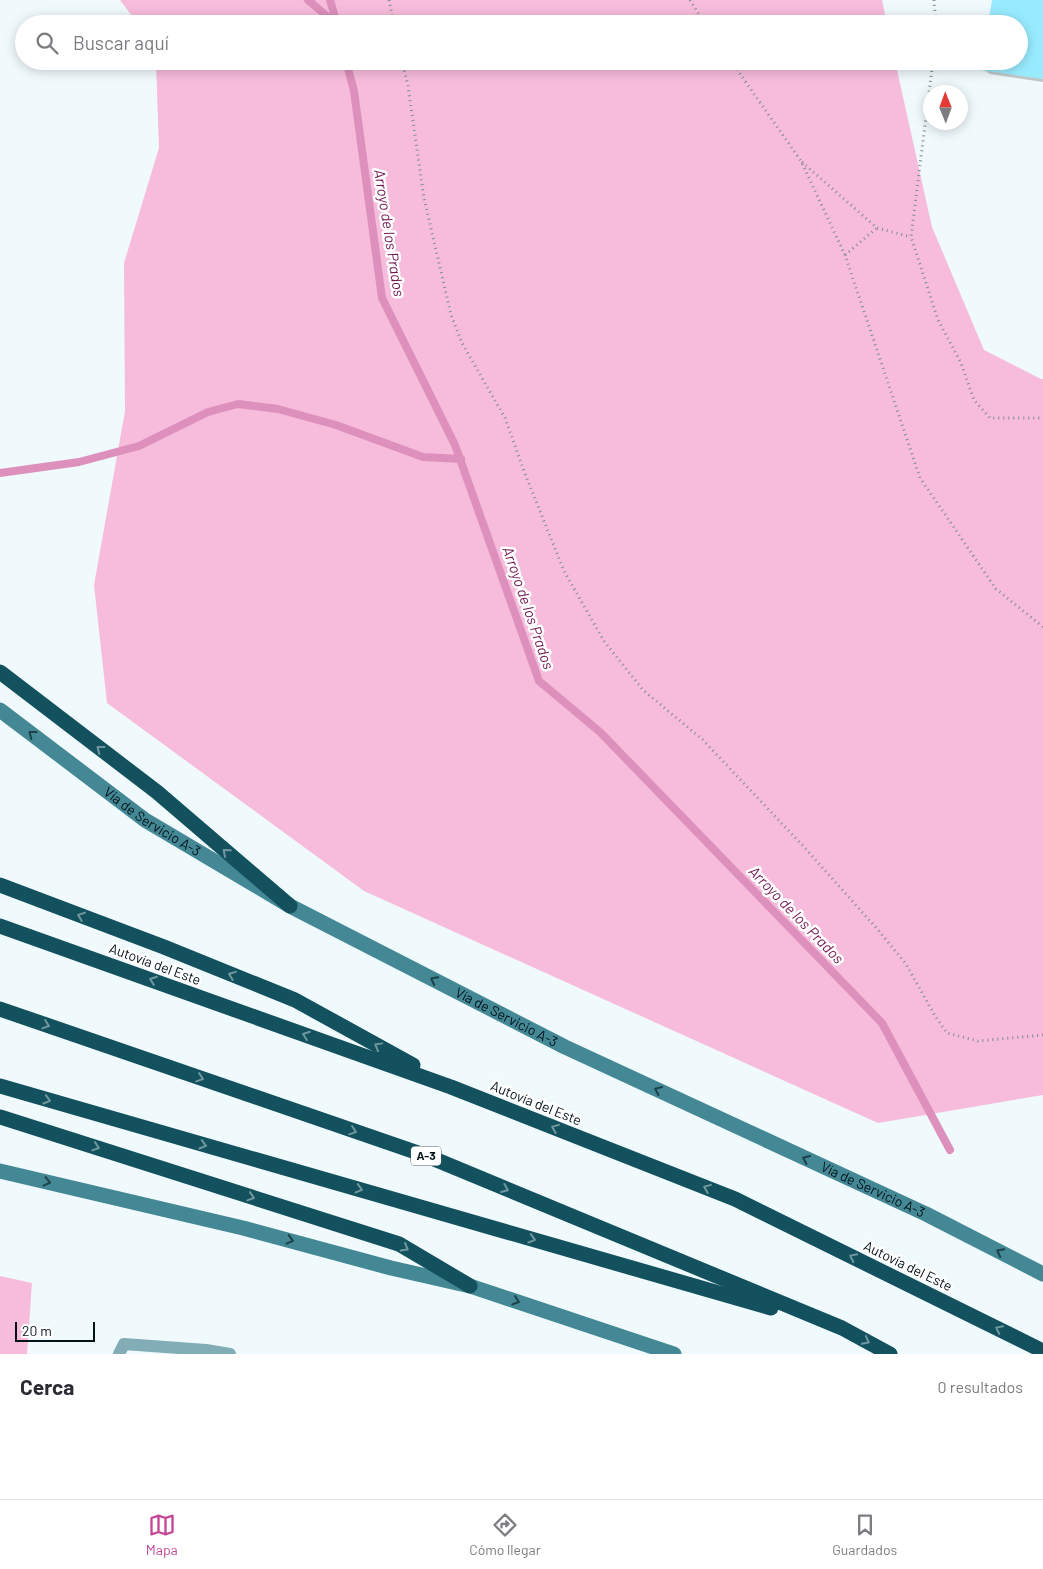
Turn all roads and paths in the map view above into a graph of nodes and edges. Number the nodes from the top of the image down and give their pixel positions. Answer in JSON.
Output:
{"nodes":[{"id":1,"x":389,"y":0,"type":"edge"},
{"id":2,"x":690,"y":0,"type":"edge"},
{"id":3,"x":934,"y":0,"type":"edge"},
{"id":4,"x":392,"y":15,"type":"edge"},
{"id":5,"x":699,"y":15,"type":"edge"},
{"id":6,"x":935,"y":15,"type":"edge"},
{"id":7,"x":404,"y":70,"type":"edge"},
{"id":8,"x":737,"y":70,"type":"edge"},
{"id":9,"x":932,"y":70,"type":"edge"},
{"id":10,"x":801,"y":161,"type":"junction"},
{"id":11,"x":877,"y":228,"type":"junction"},
{"id":12,"x":911,"y":237,"type":"junction"},
{"id":13,"x":845,"y":255,"type":"junction"},
{"id":14,"x":1043,"y":418,"type":"edge"},
{"id":15,"x":1043,"y":627,"type":"edge"},
{"id":16,"x":0,"y":672,"type":"edge"},
{"id":17,"x":0,"y":710,"type":"edge"},
{"id":18,"x":0,"y":885,"type":"edge"},
{"id":19,"x":290,"y":906,"type":"junction"},
{"id":20,"x":0,"y":926,"type":"edge"},
{"id":21,"x":0,"y":1009,"type":"edge"},
{"id":22,"x":1043,"y":1035,"type":"edge"},
{"id":23,"x":0,"y":1086,"type":"edge"},
{"id":24,"x":451,"y":1087,"type":"junction"},
{"id":25,"x":0,"y":1117,"type":"edge"},
{"id":26,"x":0,"y":1171,"type":"edge"},
{"id":27,"x":1043,"y":1274,"type":"edge"},
{"id":28,"x":470,"y":1286,"type":"junction"},
{"id":29,"x":842,"y":1328,"type":"junction"},
{"id":30,"x":1043,"y":1351,"type":"edge"},
{"id":31,"x":119,"y":1354,"type":"edge"},
{"id":32,"x":230,"y":1354,"type":"edge"},
{"id":33,"x":674,"y":1354,"type":"edge"},
{"id":34,"x":890,"y":1354,"type":"edge"}],
"edges":[{"from":1,"to":4,"type":"path"},
{"from":2,"to":5,"type":"path"},
{"from":3,"to":6,"type":"path"},
{"from":7,"to":22,"type":"path"},
{"from":8,"to":10,"type":"path"},
{"from":9,"to":12,"type":"path"},
{"from":10,"to":11,"type":"path"},
{"from":10,"to":13,"type":"path"},
{"from":11,"to":12,"type":"path"},
{"from":11,"to":13,"type":"path"},
{"from":12,"to":14,"type":"path"},
{"from":13,"to":15,"type":"path"},
{"from":19,"to":16,"type":"highway","one_way":true},
{"from":19,"to":17,"type":"main road","name":"Vía de Servicio A-3","one_way":true},
{"from":24,"to":18,"type":"highway","one_way":true},
{"from":27,"to":19,"type":"main road","name":"Vía de Servicio A-3","one_way":true},
{"from":24,"to":20,"type":"highway","name":"Autovía del Este","one_way":true},
{"from":21,"to":29,"type":"highway","number":"A-3","one_way":true},
{"from":23,"to":29,"type":"highway","one_way":true},
{"from":30,"to":24,"type":"highway","name":"Autovía del Este","one_way":true},
{"from":25,"to":28,"type":"highway","one_way":true},
{"from":26,"to":28,"type":"main road","one_way":true},
{"from":28,"to":33,"type":"main road","one_way":true},
{"from":29,"to":34,"type":"highway","number":"A-3","one_way":true},
{"from":31,"to":32,"type":"lane"}]}
